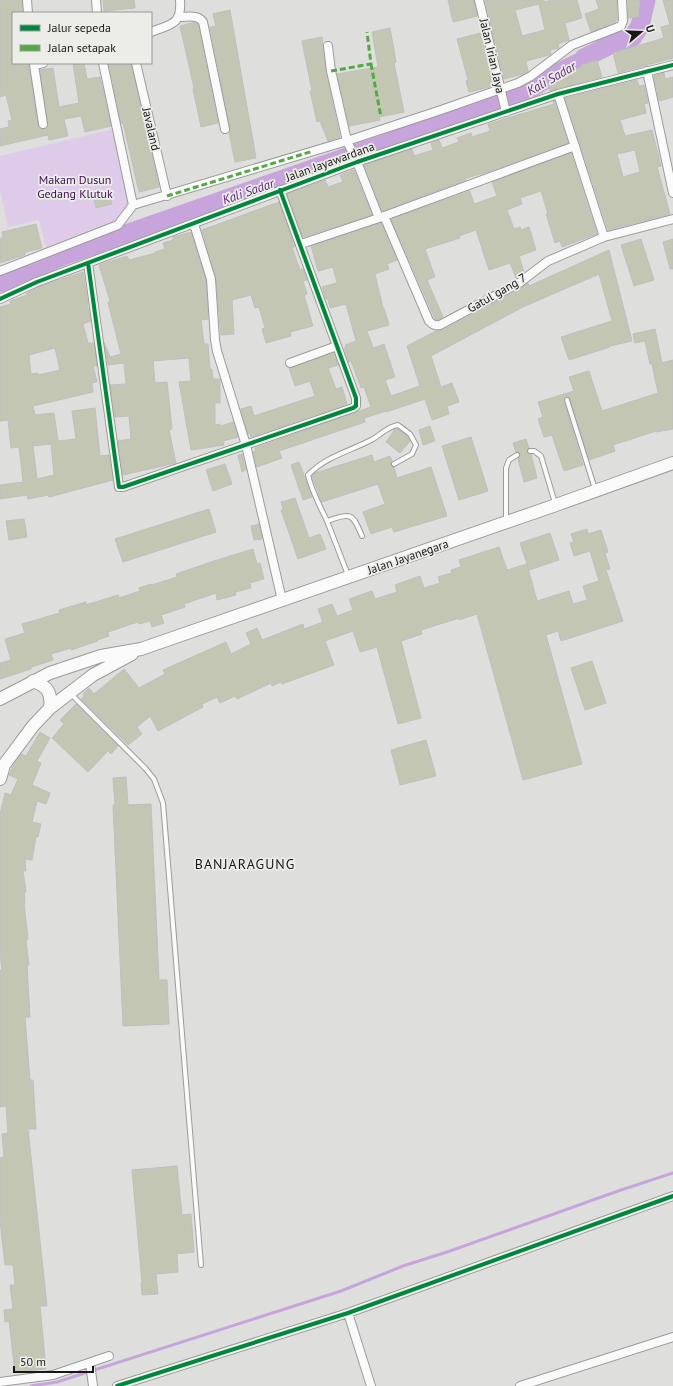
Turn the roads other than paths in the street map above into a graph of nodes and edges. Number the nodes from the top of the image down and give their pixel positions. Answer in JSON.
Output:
{"nodes":[{"id":1,"x":27,"y":0,"type":"edge"},
{"id":2,"x":96,"y":0,"type":"edge"},
{"id":3,"x":180,"y":0,"type":"edge"},
{"id":4,"x":479,"y":0,"type":"edge"},
{"id":5,"x":622,"y":0,"type":"edge"},
{"id":6,"x":28,"y":12,"type":"edge"},
{"id":7,"x":97,"y":12,"type":"edge"},
{"id":8,"x":179,"y":17,"type":"junction"},
{"id":9,"x":152,"y":32,"type":"edge"},
{"id":10,"x":328,"y":46,"type":"dead end"},
{"id":11,"x":34,"y":64,"type":"edge"},
{"id":12,"x":103,"y":64,"type":"edge"},
{"id":13,"x":136,"y":64,"type":"edge"},
{"id":14,"x":673,"y":65,"type":"edge"},
{"id":15,"x":646,"y":71,"type":"junction"},
{"id":16,"x":501,"y":92,"type":"junction"},
{"id":17,"x":558,"y":94,"type":"junction"},
{"id":18,"x":505,"y":109,"type":"junction"},
{"id":19,"x":43,"y":124,"type":"dead end"},
{"id":20,"x":225,"y":129,"type":"dead end"},
{"id":21,"x":348,"y":144,"type":"junction"},
{"id":22,"x":575,"y":146,"type":"junction"},
{"id":23,"x":355,"y":160,"type":"junction"},
{"id":24,"x":280,"y":190,"type":"junction"},
{"id":25,"x":673,"y":193,"type":"edge"},
{"id":26,"x":166,"y":196,"type":"junction"},
{"id":27,"x":133,"y":205,"type":"junction"},
{"id":28,"x":381,"y":217,"type":"junction"},
{"id":29,"x":673,"y":219,"type":"edge"},
{"id":30,"x":194,"y":224,"type":"junction"},
{"id":31,"x":604,"y":237,"type":"junction"},
{"id":32,"x":301,"y":244,"type":"junction"},
{"id":33,"x":88,"y":262,"type":"junction"},
{"id":34,"x":0,"y":271,"type":"edge"},
{"id":35,"x":0,"y":299,"type":"edge"},
{"id":36,"x":337,"y":346,"type":"junction"},
{"id":37,"x":290,"y":363,"type":"dead end"},
{"id":38,"x":567,"y":400,"type":"dead end"},
{"id":39,"x":246,"y":445,"type":"junction"},
{"id":40,"x":530,"y":451,"type":"dead end"},
{"id":41,"x":517,"y":455,"type":"dead end"},
{"id":42,"x":673,"y":463,"type":"edge"},
{"id":43,"x":394,"y":464,"type":"dead end"},
{"id":44,"x":595,"y":491,"type":"junction"},
{"id":45,"x":556,"y":505,"type":"junction"},
{"id":46,"x":327,"y":521,"type":"junction"},
{"id":47,"x":506,"y":522,"type":"junction"},
{"id":48,"x":362,"y":536,"type":"dead end"},
{"id":49,"x":349,"y":577,"type":"junction"},
{"id":50,"x":282,"y":600,"type":"junction"},
{"id":51,"x":142,"y":648,"type":"junction"},
{"id":52,"x":33,"y":681,"type":"junction"},
{"id":53,"x":70,"y":692,"type":"junction"},
{"id":54,"x":0,"y":699,"type":"edge"},
{"id":55,"x":50,"y":708,"type":"junction"},
{"id":56,"x":0,"y":779,"type":"edge"},
{"id":57,"x":673,"y":1196,"type":"edge"},
{"id":58,"x":201,"y":1265,"type":"dead end"},
{"id":59,"x":348,"y":1312,"type":"junction"},
{"id":60,"x":673,"y":1337,"type":"edge"},
{"id":61,"x":109,"y":1356,"type":"dead end"},
{"id":62,"x":90,"y":1365,"type":"junction"},
{"id":63,"x":0,"y":1382,"type":"edge"},
{"id":64,"x":93,"y":1386,"type":"edge"},
{"id":65,"x":117,"y":1386,"type":"edge"},
{"id":66,"x":371,"y":1386,"type":"edge"},
{"id":67,"x":520,"y":1386,"type":"edge"}],
"edges":[{"from":1,"to":6,"type":"street"},
{"from":2,"to":7,"type":"street"},
{"from":3,"to":8,"type":"street"},
{"from":4,"to":16,"type":"street","name":"Jalan Irian Jaya"},
{"from":5,"to":16,"type":"street"},
{"from":8,"to":9,"type":"street"},
{"from":8,"to":20,"type":"street"},
{"from":10,"to":21,"type":"street"},
{"from":11,"to":19,"type":"street"},
{"from":12,"to":27,"type":"street"},
{"from":13,"to":26,"type":"street","name":"Javaland"},
{"from":14,"to":15,"type":"street","name":"Jalan Jayawardana"},
{"from":15,"to":17,"type":"street","name":"Jalan Jayawardana"},
{"from":15,"to":25,"type":"street"},
{"from":16,"to":18,"type":"street","name":"Jalan Irian Jaya"},
{"from":16,"to":21,"type":"street"},
{"from":17,"to":18,"type":"street","name":"Jalan Jayawardana"},
{"from":17,"to":22,"type":"street"},
{"from":18,"to":23,"type":"street","name":"Jalan Jayawardana"},
{"from":21,"to":23,"type":"street"},
{"from":21,"to":26,"type":"street"},
{"from":22,"to":28,"type":"street"},
{"from":22,"to":31,"type":"street"},
{"from":23,"to":24,"type":"street","name":"Jalan Jayawardana"},
{"from":23,"to":28,"type":"street"},
{"from":24,"to":30,"type":"street","name":"Jalan Jayawardana"},
{"from":24,"to":32,"type":"street"},
{"from":26,"to":27,"type":"street"},
{"from":27,"to":34,"type":"street"},
{"from":28,"to":31,"type":"street","name":"Gatul gang 7"},
{"from":28,"to":32,"type":"street"},
{"from":29,"to":31,"type":"street","name":"Gatul gang 7"},
{"from":30,"to":33,"type":"street","name":"Jalan Jayawardana"},
{"from":30,"to":39,"type":"street"},
{"from":32,"to":36,"type":"street"},
{"from":33,"to":35,"type":"street","name":"Jalan Jayawardana"},
{"from":33,"to":39,"type":"street"},
{"from":36,"to":37,"type":"street"},
{"from":36,"to":39,"type":"street"},
{"from":38,"to":44,"type":"lane"},
{"from":39,"to":50,"type":"street"},
{"from":40,"to":45,"type":"lane"},
{"from":41,"to":47,"type":"lane"},
{"from":42,"to":44,"type":"main road","name":"Jalan Jayanegara"},
{"from":43,"to":46,"type":"lane"},
{"from":44,"to":45,"type":"main road","name":"Jalan Jayanegara"},
{"from":45,"to":47,"type":"main road","name":"Jalan Jayanegara"},
{"from":46,"to":48,"type":"lane"},
{"from":46,"to":49,"type":"lane"},
{"from":47,"to":49,"type":"main road","name":"Jalan Jayanegara"},
{"from":49,"to":50,"type":"main road","name":"Jalan Jayanegara"},
{"from":50,"to":51,"type":"main road","name":"Jalan Jayanegara"},
{"from":51,"to":52,"type":"main road","name":"Jalan Jayanegara"},
{"from":51,"to":53,"type":"main road","name":"Jalan Jayanegara"},
{"from":52,"to":54,"type":"main road","name":"Jalan Jayanegara"},
{"from":52,"to":55,"type":"main road"},
{"from":53,"to":55,"type":"main road","name":"Jalan Jayanegara"},
{"from":53,"to":58,"type":"lane"},
{"from":55,"to":56,"type":"main road","name":"Jalan Jayanegara"},
{"from":57,"to":59,"type":"street"},
{"from":59,"to":65,"type":"street"},
{"from":59,"to":66,"type":"street"},
{"from":60,"to":67,"type":"street"},
{"from":61,"to":62,"type":"street"},
{"from":62,"to":63,"type":"street"},
{"from":62,"to":64,"type":"street"}]}
